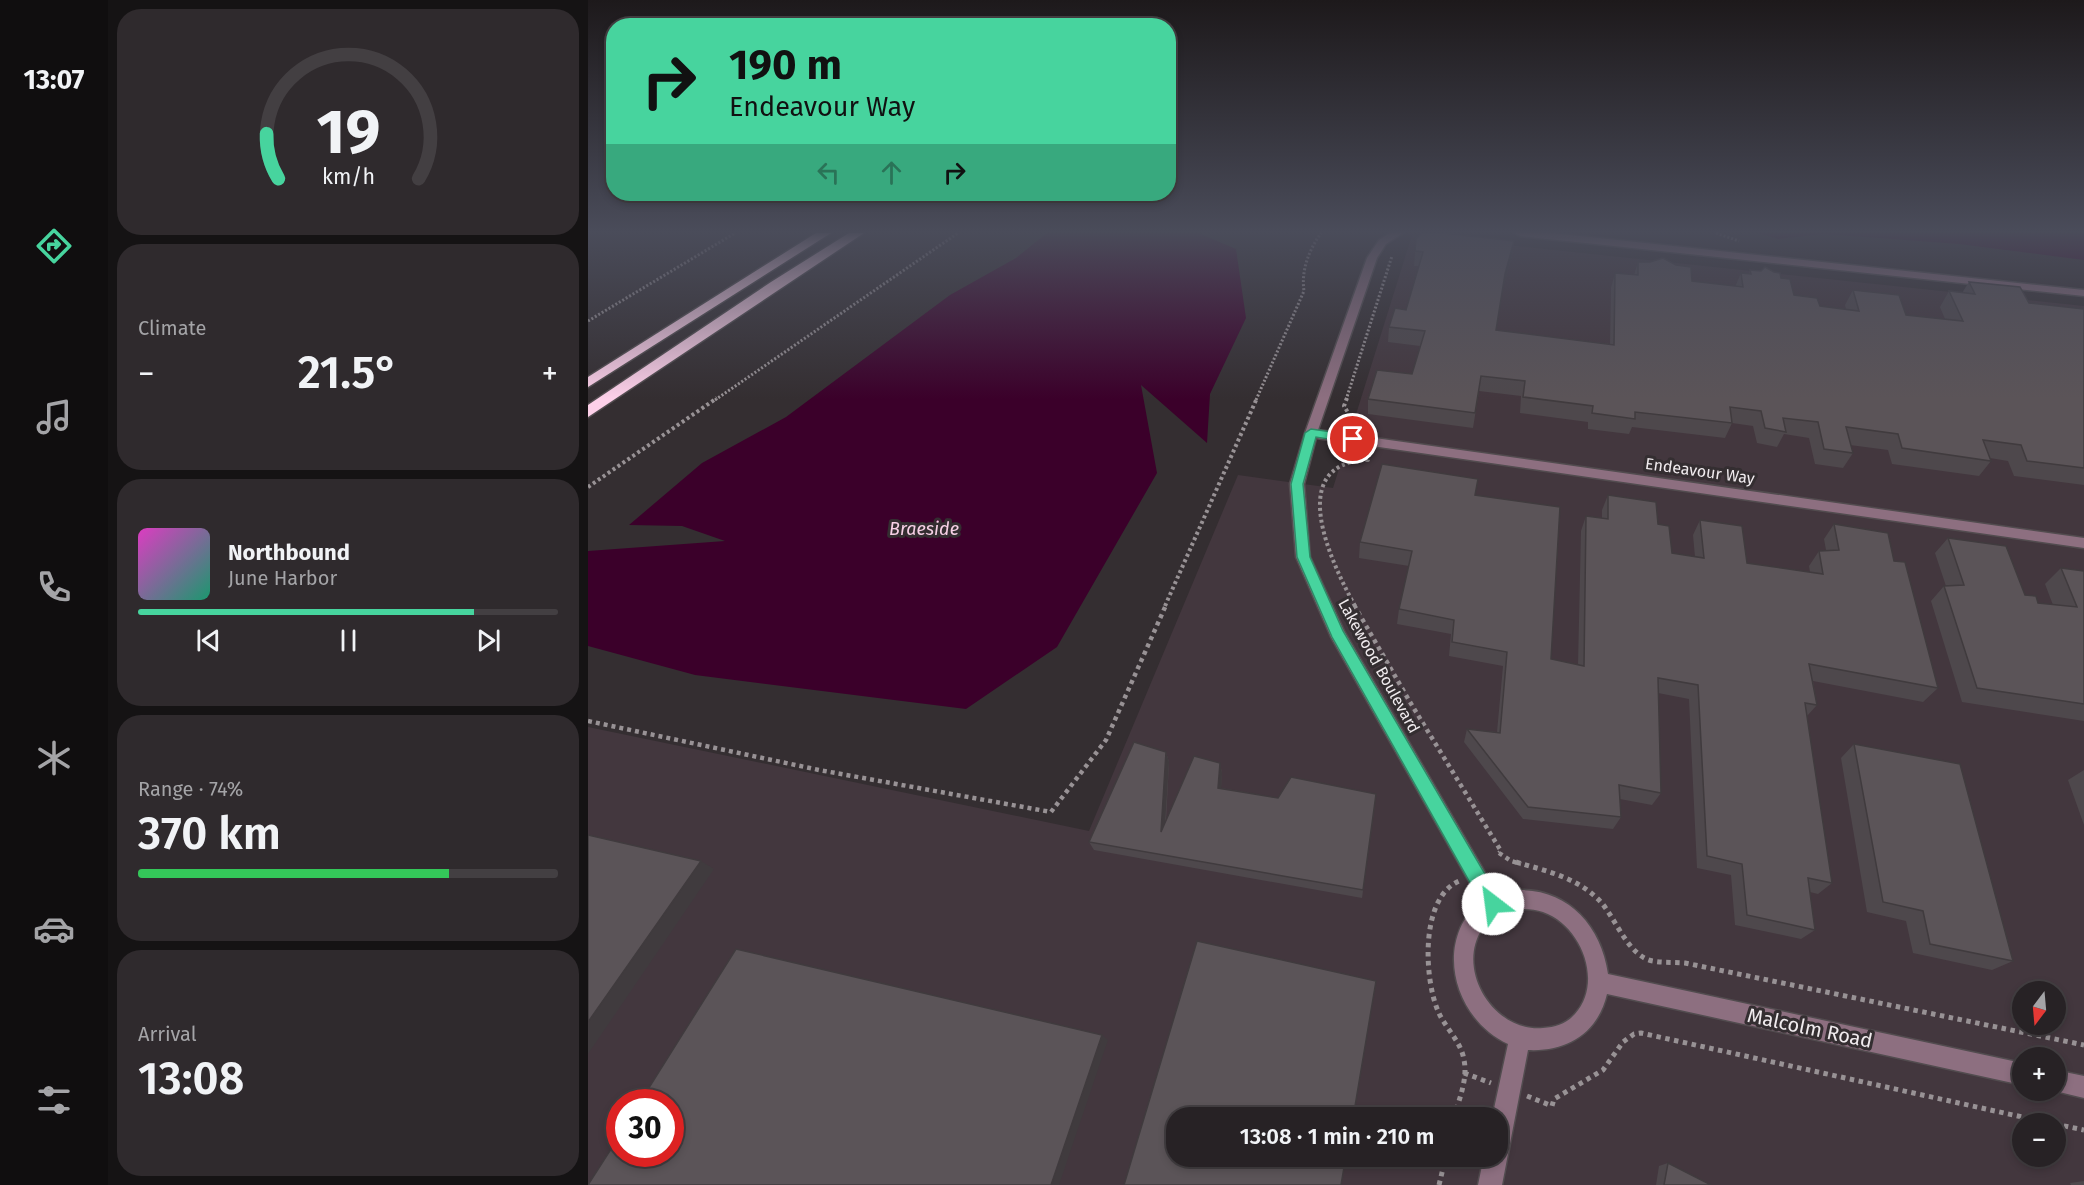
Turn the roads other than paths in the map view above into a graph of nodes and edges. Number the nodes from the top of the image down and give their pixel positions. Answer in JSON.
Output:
{"nodes":[{"id":1,"x":738,"y":288,"type":"edge"},
{"id":2,"x":770,"y":288,"type":"edge"},
{"id":3,"x":1361,"y":288,"type":"edge"},
{"id":4,"x":2040,"y":288,"type":"edge"},
{"id":5,"x":2084,"y":293,"type":"edge"},
{"id":6,"x":588,"y":383,"type":"edge"},
{"id":7,"x":588,"y":412,"type":"edge"},
{"id":8,"x":1311,"y":433,"type":"junction"},
{"id":9,"x":2084,"y":543,"type":"edge"},
{"id":10,"x":1493,"y":904,"type":"junction"},
{"id":11,"x":1598,"y":982,"type":"junction"},
{"id":12,"x":1520,"y":1037,"type":"junction"},
{"id":13,"x":2012,"y":1072,"type":"edge"},
{"id":14,"x":2066,"y":1083,"type":"edge"},
{"id":15,"x":2084,"y":1087,"type":"edge"},
{"id":16,"x":1506,"y":1107,"type":"edge"},
{"id":17,"x":1494,"y":1167,"type":"edge"},
{"id":18,"x":1490,"y":1185,"type":"edge"}],
"edges":[{"from":1,"to":6,"type":"highway"},
{"from":2,"to":7,"type":"highway"},
{"from":3,"to":8,"type":"street","name":"Lakewood Boulevard"},
{"from":4,"to":5,"type":"street"},
{"from":8,"to":9,"type":"street","name":"Endeavour Way"},
{"from":8,"to":10,"type":"street","name":"Lakewood Boulevard"},
{"from":10,"to":11,"type":"street"},
{"from":10,"to":12,"type":"street"},
{"from":11,"to":12,"type":"street"},
{"from":11,"to":13,"type":"street","name":"Malcolm Road"},
{"from":12,"to":16,"type":"street"},
{"from":14,"to":15,"type":"street"},
{"from":17,"to":18,"type":"street"}]}
